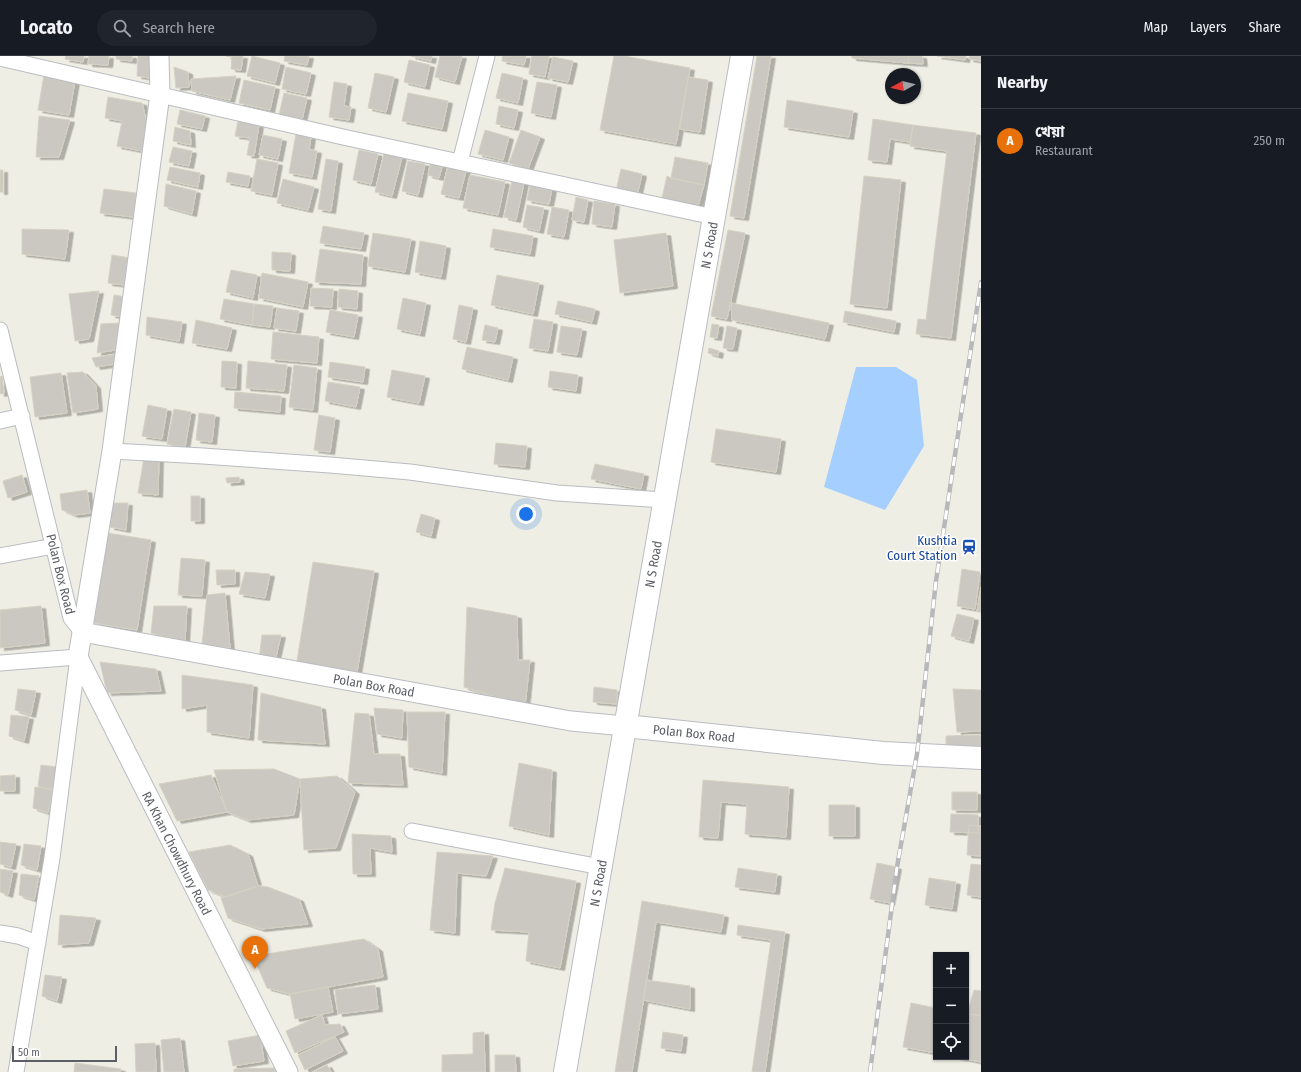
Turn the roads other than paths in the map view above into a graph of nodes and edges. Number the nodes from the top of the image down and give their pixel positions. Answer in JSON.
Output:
{"nodes":[{"id":1,"x":159,"y":56,"type":"edge"},
{"id":2,"x":487,"y":56,"type":"edge"},
{"id":3,"x":742,"y":56,"type":"edge"},
{"id":4,"x":0,"y":58,"type":"edge"},
{"id":5,"x":160,"y":94,"type":"junction"},
{"id":6,"x":460,"y":162,"type":"junction"},
{"id":7,"x":714,"y":217,"type":"junction"},
{"id":8,"x":0,"y":330,"type":"edge"},
{"id":9,"x":22,"y":416,"type":"junction"},
{"id":10,"x":0,"y":421,"type":"edge"},
{"id":11,"x":112,"y":451,"type":"junction"},
{"id":12,"x":664,"y":500,"type":"junction"},
{"id":13,"x":54,"y":546,"type":"junction"},
{"id":14,"x":0,"y":556,"type":"edge"},
{"id":15,"x":82,"y":632,"type":"junction"},
{"id":16,"x":78,"y":657,"type":"junction"},
{"id":17,"x":0,"y":663,"type":"edge"},
{"id":18,"x":625,"y":726,"type":"junction"},
{"id":19,"x":981,"y":758,"type":"edge"},
{"id":20,"x":412,"y":831,"type":"dead end"},
{"id":21,"x":601,"y":867,"type":"junction"},
{"id":22,"x":0,"y":933,"type":"edge"},
{"id":23,"x":38,"y":943,"type":"junction"},
{"id":24,"x":16,"y":1072,"type":"edge"},
{"id":25,"x":288,"y":1072,"type":"edge"},
{"id":26,"x":565,"y":1072,"type":"edge"}],
"edges":[{"from":1,"to":5,"type":"street"},
{"from":2,"to":6,"type":"street"},
{"from":3,"to":7,"type":"main road","name":"N S Road"},
{"from":4,"to":5,"type":"street"},
{"from":5,"to":6,"type":"street"},
{"from":5,"to":11,"type":"street"},
{"from":6,"to":7,"type":"street"},
{"from":7,"to":12,"type":"main road","name":"N S Road"},
{"from":8,"to":9,"type":"street","name":"Polan Box Road"},
{"from":9,"to":10,"type":"street"},
{"from":9,"to":13,"type":"street","name":"Polan Box Road"},
{"from":11,"to":12,"type":"street"},
{"from":11,"to":15,"type":"street"},
{"from":12,"to":18,"type":"main road","name":"N S Road"},
{"from":13,"to":14,"type":"street"},
{"from":13,"to":15,"type":"street","name":"Polan Box Road"},
{"from":15,"to":16,"type":"street"},
{"from":15,"to":18,"type":"street","name":"Polan Box Road"},
{"from":16,"to":17,"type":"street"},
{"from":16,"to":23,"type":"street"},
{"from":16,"to":25,"type":"street","name":"RA Khan Chowdhury Road"},
{"from":18,"to":19,"type":"main road","name":"Polan Box Road"},
{"from":18,"to":21,"type":"main road","name":"N S Road"},
{"from":20,"to":21,"type":"street"},
{"from":21,"to":26,"type":"main road","name":"N S Road"},
{"from":22,"to":23,"type":"street"},
{"from":23,"to":24,"type":"street"}]}
